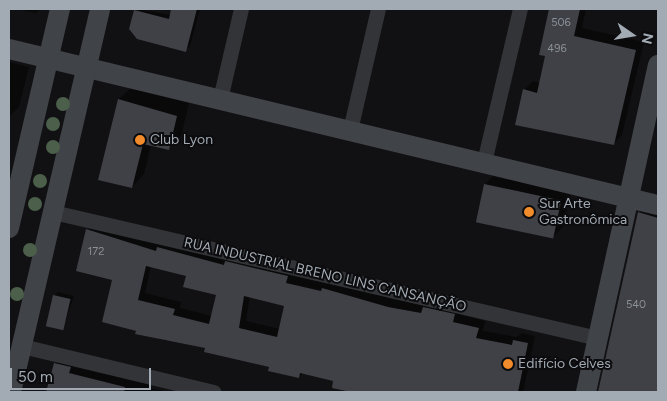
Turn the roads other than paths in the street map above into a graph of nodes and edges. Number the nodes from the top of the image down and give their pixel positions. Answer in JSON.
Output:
{"nodes":[{"id":1,"x":60,"y":9,"type":"edge"},
{"id":2,"x":100,"y":9,"type":"edge"},
{"id":3,"x":241,"y":9,"type":"edge"},
{"id":4,"x":378,"y":9,"type":"edge"},
{"id":5,"x":520,"y":9,"type":"edge"},
{"id":6,"x":9,"y":49,"type":"edge"},
{"id":7,"x":48,"y":58,"type":"junction"},
{"id":8,"x":658,"y":66,"type":"edge"},
{"id":9,"x":86,"y":67,"type":"junction"},
{"id":10,"x":220,"y":99,"type":"junction"},
{"id":11,"x":350,"y":130,"type":"junction"},
{"id":12,"x":484,"y":162,"type":"junction"},
{"id":13,"x":628,"y":197,"type":"junction"},
{"id":14,"x":12,"y":201,"type":"edge"},
{"id":15,"x":658,"y":205,"type":"edge"},
{"id":16,"x":53,"y":212,"type":"junction"},
{"id":17,"x":9,"y":228,"type":"edge"},
{"id":18,"x":598,"y":338,"type":"junction"},
{"id":19,"x":17,"y":344,"type":"edge"},
{"id":20,"x":11,"y":392,"type":"edge"},
{"id":21,"x":214,"y":392,"type":"edge"},
{"id":22,"x":586,"y":392,"type":"edge"}],
"edges":[{"from":1,"to":7,"type":"street"},
{"from":2,"to":9,"type":"street"},
{"from":3,"to":10,"type":"street"},
{"from":4,"to":11,"type":"street"},
{"from":5,"to":12,"type":"street"},
{"from":6,"to":7,"type":"street"},
{"from":7,"to":9,"type":"street"},
{"from":7,"to":14,"type":"street"},
{"from":8,"to":13,"type":"street"},
{"from":9,"to":10,"type":"street"},
{"from":9,"to":16,"type":"street"},
{"from":10,"to":11,"type":"street"},
{"from":11,"to":12,"type":"street"},
{"from":12,"to":13,"type":"street"},
{"from":13,"to":15,"type":"street"},
{"from":13,"to":18,"type":"street"},
{"from":14,"to":17,"type":"street"},
{"from":16,"to":18,"type":"street","name":"RUA INDUSTRIAL BRENO LINS CANSANÇÃO"},
{"from":16,"to":19,"type":"street"},
{"from":18,"to":22,"type":"street"},
{"from":19,"to":20,"type":"street"},
{"from":19,"to":21,"type":"street"}]}
